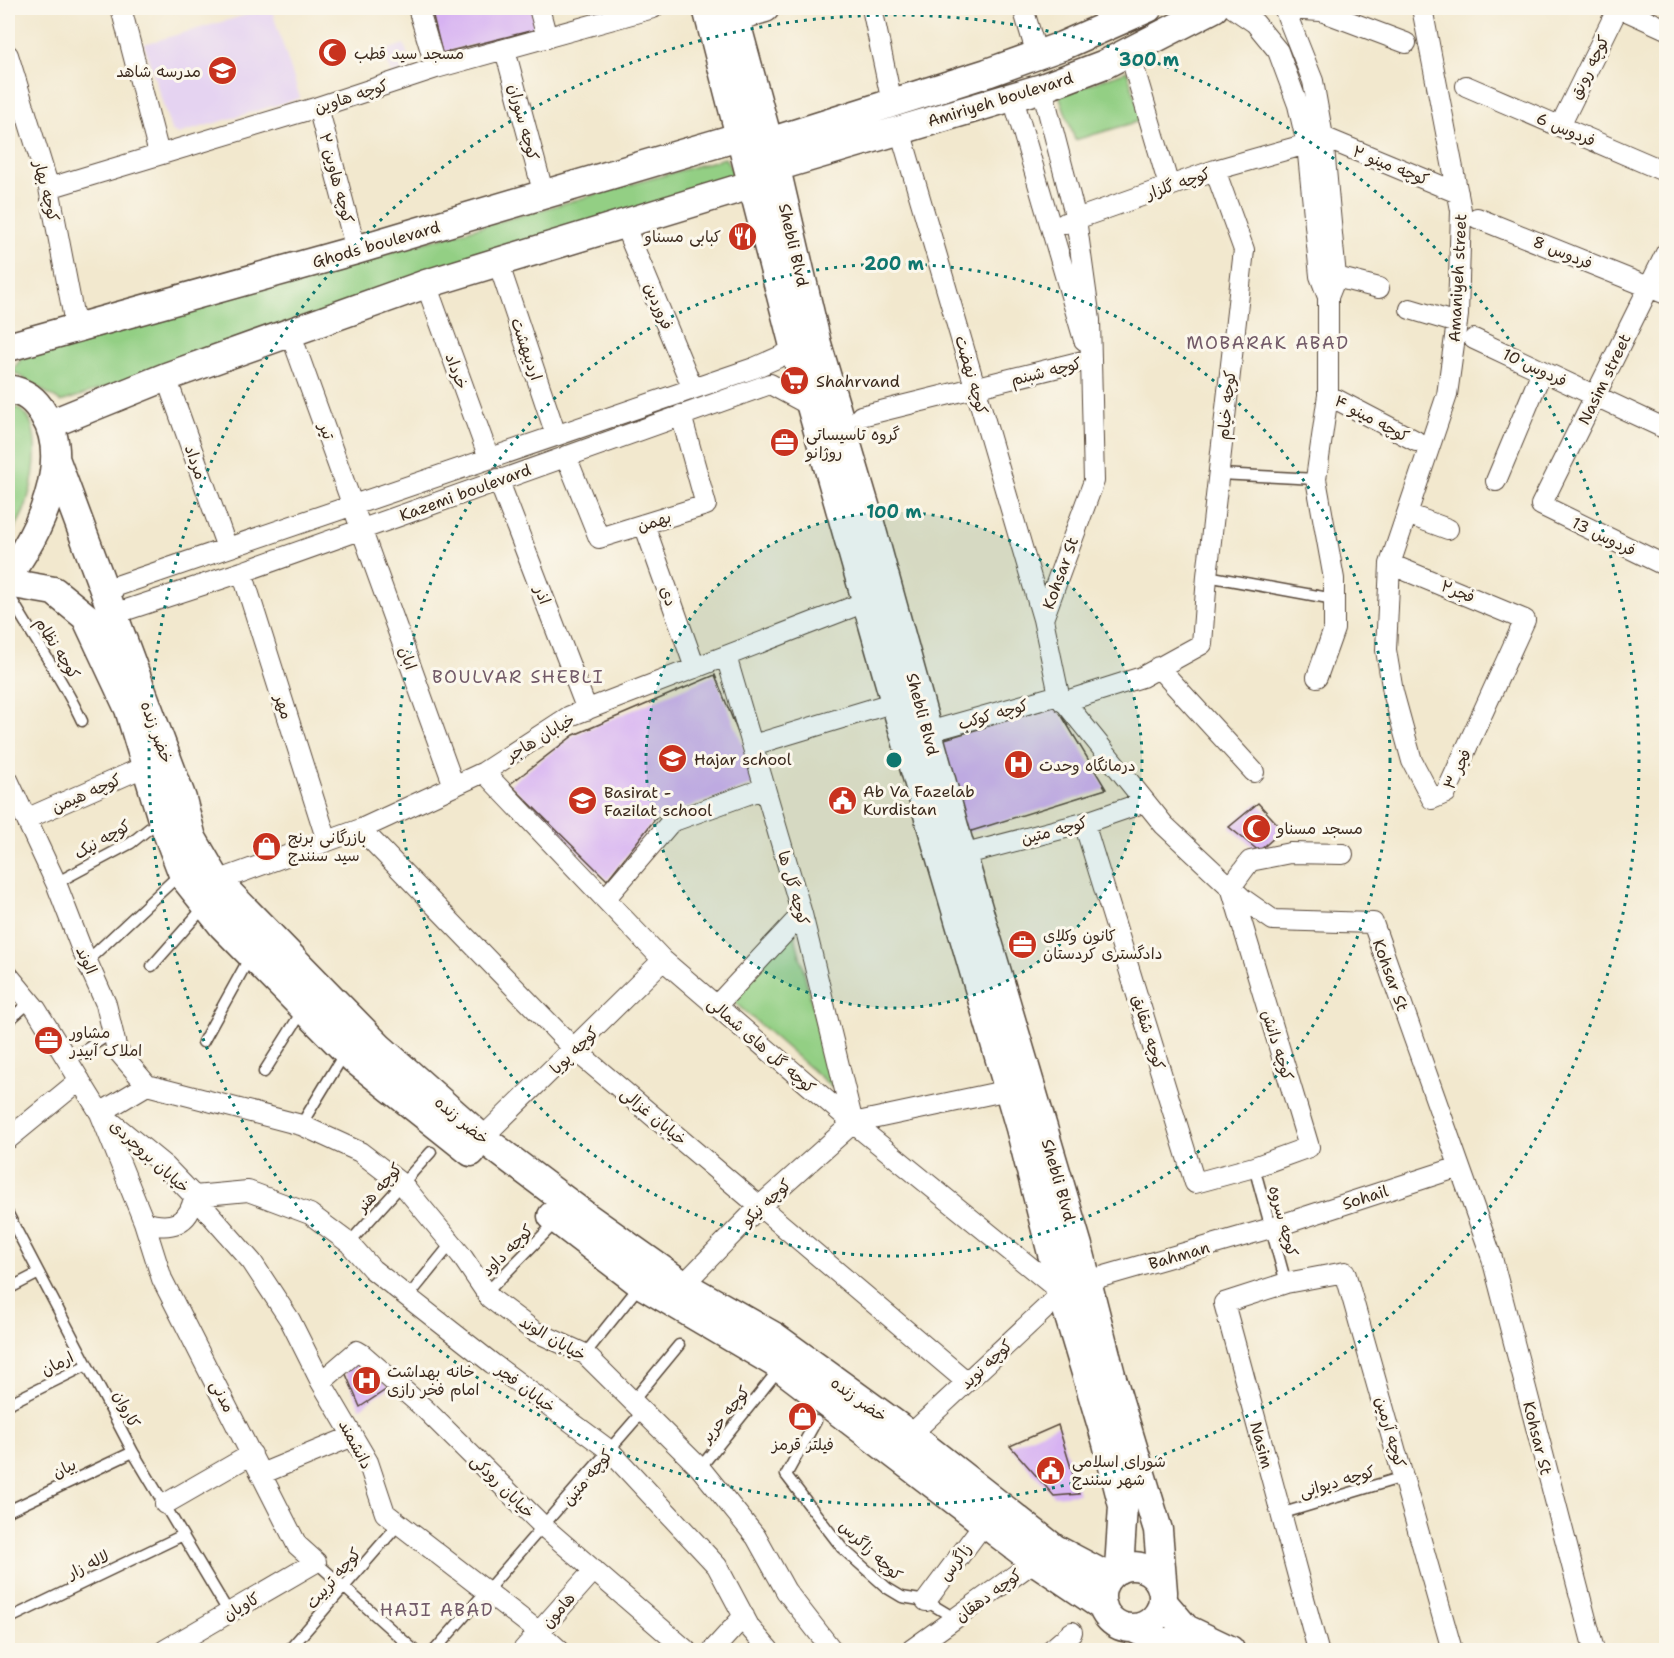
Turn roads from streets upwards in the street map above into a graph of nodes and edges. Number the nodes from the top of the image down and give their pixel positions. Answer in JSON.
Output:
{"nodes":[{"id":1,"x":121,"y":8,"type":"edge"},
{"id":2,"x":418,"y":8,"type":"edge"},
{"id":3,"x":539,"y":8,"type":"edge"},
{"id":4,"x":653,"y":8,"type":"edge"},
{"id":5,"x":707,"y":8,"type":"edge"},
{"id":6,"x":765,"y":8,"type":"edge"},
{"id":7,"x":872,"y":8,"type":"edge"},
{"id":8,"x":1023,"y":8,"type":"edge"},
{"id":9,"x":1148,"y":8,"type":"edge"},
{"id":10,"x":1214,"y":8,"type":"edge"},
{"id":11,"x":1233,"y":8,"type":"edge"},
{"id":12,"x":1284,"y":8,"type":"edge"},
{"id":13,"x":1422,"y":8,"type":"edge"},
{"id":14,"x":1619,"y":8,"type":"edge"},
{"id":15,"x":734,"y":12,"type":"edge"},
{"id":16,"x":1105,"y":16,"type":"edge"},
{"id":17,"x":1163,"y":19,"type":"edge"},
{"id":18,"x":1666,"y":29,"type":"edge"},
{"id":19,"x":547,"y":39,"type":"junction"},
{"id":20,"x":1406,"y":43,"type":"dead end"},
{"id":21,"x":505,"y":50,"type":"junction"},
{"id":22,"x":1129,"y":51,"type":"junction"},
{"id":23,"x":8,"y":55,"type":"edge"},
{"id":24,"x":1037,"y":55,"type":"junction"},
{"id":25,"x":436,"y":68,"type":"junction"},
{"id":26,"x":1466,"y":87,"type":"dead end"},
{"id":27,"x":1042,"y":88,"type":"junction"},
{"id":28,"x":1012,"y":98,"type":"junction"},
{"id":29,"x":892,"y":103,"type":"junction"},
{"id":30,"x":318,"y":106,"type":"junction"},
{"id":31,"x":1560,"y":126,"type":"junction"},
{"id":32,"x":900,"y":130,"type":"junction"},
{"id":33,"x":1315,"y":140,"type":"junction"},
{"id":34,"x":762,"y":148,"type":"junction"},
{"id":35,"x":159,"y":154,"type":"junction"},
{"id":36,"x":1215,"y":170,"type":"junction"},
{"id":37,"x":1666,"y":172,"type":"edge"},
{"id":38,"x":753,"y":184,"type":"junction"},
{"id":39,"x":1169,"y":186,"type":"junction"},
{"id":40,"x":49,"y":188,"type":"junction"},
{"id":41,"x":1458,"y":193,"type":"junction"},
{"id":42,"x":544,"y":195,"type":"junction"},
{"id":43,"x":1477,"y":218,"type":"dead end"},
{"id":44,"x":1076,"y":219,"type":"junction"},
{"id":45,"x":624,"y":224,"type":"junction"},
{"id":46,"x":1050,"y":230,"type":"junction"},
{"id":47,"x":356,"y":250,"type":"junction"},
{"id":48,"x":1666,"y":253,"type":"edge"},
{"id":49,"x":498,"y":262,"type":"junction"},
{"id":50,"x":1336,"y":277,"type":"junction"},
{"id":51,"x":426,"y":284,"type":"junction"},
{"id":52,"x":1379,"y":288,"type":"dead end"},
{"id":53,"x":1658,"y":290,"type":"edge"},
{"id":54,"x":1328,"y":297,"type":"junction"},
{"id":55,"x":1410,"y":309,"type":"dead end"},
{"id":56,"x":1457,"y":323,"type":"junction"},
{"id":57,"x":76,"y":329,"type":"junction"},
{"id":58,"x":290,"y":332,"type":"junction"},
{"id":59,"x":1474,"y":339,"type":"dead end"},
{"id":60,"x":8,"y":348,"type":"edge"},
{"id":61,"x":795,"y":350,"type":"junction"},
{"id":62,"x":1091,"y":359,"type":"junction"},
{"id":63,"x":1542,"y":371,"type":"junction"},
{"id":64,"x":166,"y":377,"type":"junction"},
{"id":65,"x":693,"y":388,"type":"junction"},
{"id":66,"x":975,"y":388,"type":"junction"},
{"id":67,"x":8,"y":390,"type":"edge"},
{"id":68,"x":1328,"y":395,"type":"junction"},
{"id":69,"x":1596,"y":395,"type":"junction"},
{"id":70,"x":812,"y":406,"type":"junction"},
{"id":71,"x":681,"y":416,"type":"junction"},
{"id":72,"x":861,"y":416,"type":"dead end"},
{"id":73,"x":50,"y":424,"type":"junction"},
{"id":74,"x":1666,"y":429,"type":"edge"},
{"id":75,"x":556,"y":435,"type":"junction"},
{"id":76,"x":1416,"y":441,"type":"dead end"},
{"id":77,"x":566,"y":456,"type":"junction"},
{"id":78,"x":489,"y":459,"type":"junction"},
{"id":79,"x":56,"y":461,"type":"junction"},
{"id":80,"x":498,"y":480,"type":"junction"},
{"id":81,"x":1496,"y":481,"type":"dead end"},
{"id":82,"x":354,"y":504,"type":"junction"},
{"id":83,"x":1541,"y":505,"type":"joint"},
{"id":84,"x":1407,"y":514,"type":"junction"},
{"id":85,"x":644,"y":524,"type":"junction"},
{"id":86,"x":1448,"y":529,"type":"dead end"},
{"id":87,"x":363,"y":530,"type":"junction"},
{"id":88,"x":227,"y":548,"type":"junction"},
{"id":89,"x":1390,"y":564,"type":"junction"},
{"id":90,"x":1666,"y":566,"type":"edge"},
{"id":91,"x":242,"y":572,"type":"junction"},
{"id":92,"x":8,"y":574,"type":"edge"},
{"id":93,"x":8,"y":583,"type":"edge"},
{"id":94,"x":868,"y":601,"type":"junction"},
{"id":95,"x":110,"y":602,"type":"junction"},
{"id":96,"x":1042,"y":619,"type":"junction"},
{"id":97,"x":1526,"y":620,"type":"joint"},
{"id":98,"x":1202,"y":644,"type":"joint"},
{"id":99,"x":1386,"y":650,"type":"joint"},
{"id":100,"x":726,"y":656,"type":"junction"},
{"id":101,"x":1158,"y":667,"type":"junction"},
{"id":102,"x":695,"y":668,"type":"junction"},
{"id":103,"x":1317,"y":678,"type":"dead end"},
{"id":104,"x":1061,"y":699,"type":"junction"},
{"id":105,"x":895,"y":702,"type":"junction"},
{"id":106,"x":587,"y":710,"type":"junction"},
{"id":107,"x":928,"y":732,"type":"junction"},
{"id":108,"x":753,"y":745,"type":"junction"},
{"id":109,"x":146,"y":766,"type":"junction"},
{"id":110,"x":484,"y":772,"type":"junction"},
{"id":111,"x":1254,"y":772,"type":"dead end"},
{"id":112,"x":8,"y":780,"type":"edge"},
{"id":113,"x":454,"y":786,"type":"junction"},
{"id":114,"x":765,"y":788,"type":"junction"},
{"id":115,"x":1145,"y":802,"type":"junction"},
{"id":116,"x":26,"y":819,"type":"junction"},
{"id":117,"x":1084,"y":823,"type":"junction"},
{"id":118,"x":361,"y":829,"type":"junction"},
{"id":119,"x":327,"y":841,"type":"junction"},
{"id":120,"x":1343,"y":854,"type":"dead end"},
{"id":121,"x":962,"y":855,"type":"junction"},
{"id":122,"x":1231,"y":887,"type":"junction"},
{"id":123,"x":212,"y":893,"type":"junction"},
{"id":124,"x":605,"y":899,"type":"junction"},
{"id":125,"x":802,"y":914,"type":"junction"},
{"id":126,"x":663,"y":960,"type":"junction"},
{"id":127,"x":8,"y":975,"type":"edge"},
{"id":128,"x":716,"y":1006,"type":"junction"},
{"id":129,"x":575,"y":1050,"type":"junction"},
{"id":130,"x":80,"y":1080,"type":"junction"},
{"id":131,"x":147,"y":1085,"type":"junction"},
{"id":132,"x":1009,"y":1090,"type":"junction"},
{"id":133,"x":100,"y":1113,"type":"junction"},
{"id":134,"x":853,"y":1123,"type":"junction"},
{"id":135,"x":482,"y":1138,"type":"junction"},
{"id":136,"x":8,"y":1139,"type":"edge"},
{"id":137,"x":1254,"y":1167,"type":"joint"},
{"id":138,"x":1460,"y":1167,"type":"junction"},
{"id":139,"x":194,"y":1196,"type":"junction"},
{"id":140,"x":760,"y":1206,"type":"junction"},
{"id":141,"x":144,"y":1222,"type":"junction"},
{"id":142,"x":1271,"y":1228,"type":"joint"},
{"id":143,"x":1286,"y":1283,"type":"joint"},
{"id":144,"x":683,"y":1285,"type":"junction"},
{"id":145,"x":1074,"y":1287,"type":"junction"},
{"id":146,"x":321,"y":1382,"type":"junction"},
{"id":147,"x":967,"y":1382,"type":"junction"},
{"id":148,"x":910,"y":1435,"type":"junction"},
{"id":149,"x":353,"y":1436,"type":"junction"},
{"id":150,"x":252,"y":1454,"type":"junction"},
{"id":151,"x":261,"y":1474,"type":"junction"},
{"id":152,"x":165,"y":1504,"type":"road end"},
{"id":153,"x":985,"y":1522,"type":"junction"},
{"id":154,"x":1035,"y":1561,"type":"junction"},
{"id":155,"x":316,"y":1562,"type":"joint"},
{"id":156,"x":594,"y":1570,"type":"junction"},
{"id":157,"x":1114,"y":1573,"type":"junction"},
{"id":158,"x":1163,"y":1597,"type":"junction"},
{"id":159,"x":926,"y":1601,"type":"road end"},
{"id":160,"x":1103,"y":1607,"type":"junction"},
{"id":161,"x":744,"y":1616,"type":"junction"},
{"id":162,"x":1135,"y":1629,"type":"junction"},
{"id":163,"x":539,"y":1632,"type":"junction"},
{"id":164,"x":1072,"y":1632,"type":"dead end"},
{"id":165,"x":165,"y":1650,"type":"edge"},
{"id":166,"x":523,"y":1650,"type":"edge"},
{"id":167,"x":559,"y":1650,"type":"edge"},
{"id":168,"x":686,"y":1650,"type":"edge"},
{"id":169,"x":714,"y":1650,"type":"edge"},
{"id":170,"x":769,"y":1650,"type":"edge"},
{"id":171,"x":832,"y":1650,"type":"edge"},
{"id":172,"x":911,"y":1650,"type":"edge"},
{"id":173,"x":1051,"y":1650,"type":"edge"},
{"id":174,"x":1179,"y":1650,"type":"edge"},
{"id":175,"x":1230,"y":1650,"type":"edge"},
{"id":176,"x":1318,"y":1650,"type":"edge"},
{"id":177,"x":1452,"y":1650,"type":"edge"},
{"id":178,"x":1594,"y":1650,"type":"edge"}],
"edges":[{"from":1,"to":35,"type":"street"},
{"from":2,"to":25,"type":"street"},
{"from":3,"to":19,"type":"street"},
{"from":4,"to":19,"type":"street","name":"کوچه هاوین"},
{"from":5,"to":34,"type":"street","name":"Shebli Blvd"},
{"from":6,"to":15,"type":"street"},
{"from":7,"to":29,"type":"street"},
{"from":8,"to":24,"type":"street"},
{"from":9,"to":16,"type":"street","name":"Amiriyeh boulevard"},
{"from":10,"to":17,"type":"street","name":"Amiriyeh boulevard"},
{"from":11,"to":33,"type":"street"},
{"from":12,"to":20,"type":"street"},
{"from":12,"to":33,"type":"street"},
{"from":13,"to":41,"type":"street","name":"Amaniyeh street"},
{"from":14,"to":18,"type":"street"},
{"from":14,"to":31,"type":"street","name":"کوچه رونق"},
{"from":15,"to":34,"type":"street","name":"Shebli Blvd"},
{"from":16,"to":24,"type":"street","name":"Amiriyeh boulevard"},
{"from":17,"to":22,"type":"street","name":"Amiriyeh boulevard"},
{"from":19,"to":21,"type":"street","name":"کوچه هاوین"},
{"from":21,"to":25,"type":"street","name":"کوچه هاوین"},
{"from":21,"to":42,"type":"street","name":"کوچه سوران"},
{"from":22,"to":27,"type":"street","name":"Amiriyeh boulevard"},
{"from":22,"to":39,"type":"street"},
{"from":23,"to":40,"type":"street","name":"کوچه بهار"},
{"from":24,"to":29,"type":"street","name":"Amiriyeh boulevard"},
{"from":25,"to":30,"type":"street","name":"کوچه هاوین"},
{"from":26,"to":31,"type":"street","name":"فردوس 6"},
{"from":27,"to":28,"type":"street","name":"Amiriyeh boulevard"},
{"from":27,"to":44,"type":"street","name":"Kohsar St"},
{"from":28,"to":32,"type":"street","name":"Amiriyeh boulevard"},
{"from":28,"to":46,"type":"street","name":"Kohsar St"},
{"from":29,"to":34,"type":"street","name":"Amiriyeh boulevard"},
{"from":30,"to":35,"type":"street","name":"کوچه هاوین"},
{"from":30,"to":47,"type":"street","name":"کوچه هاوین ۲"},
{"from":31,"to":37,"type":"street","name":"فردوس 6"},
{"from":32,"to":34,"type":"street","name":"Amiriyeh boulevard"},
{"from":32,"to":66,"type":"street","name":"کوچه نهضت"},
{"from":33,"to":36,"type":"street","name":"کوچه گلزار"},
{"from":33,"to":41,"type":"street","name":"کوچه مینو ۲"},
{"from":33,"to":50,"type":"street"},
{"from":33,"to":54,"type":"street"},
{"from":34,"to":38,"type":"street","name":"Shebli Blvd"},
{"from":34,"to":42,"type":"street","name":"Ghods boulevard"},
{"from":34,"to":107,"type":"street","name":"Shebli Blvd"},
{"from":35,"to":40,"type":"street","name":"کوچه هاوین"},
{"from":36,"to":39,"type":"street","name":"کوچه گلزار"},
{"from":36,"to":98,"type":"street","name":"کوچه خیام"},
{"from":38,"to":45,"type":"street"},
{"from":38,"to":61,"type":"street","name":"Shebli Blvd"},
{"from":39,"to":44,"type":"street","name":"کوچه گلزار"},
{"from":40,"to":57,"type":"street","name":"کوچه بهار"},
{"from":41,"to":56,"type":"street","name":"Amaniyeh street"},
{"from":42,"to":47,"type":"street","name":"Ghods boulevard"},
{"from":43,"to":53,"type":"street","name":"فردوس 8"},
{"from":44,"to":46,"type":"street","name":"کوچه گلزار"},
{"from":44,"to":62,"type":"street","name":"Kohsar St"},
{"from":45,"to":49,"type":"street"},
{"from":45,"to":65,"type":"street","name":"فروردین"},
{"from":46,"to":62,"type":"street","name":"Kohsar St"},
{"from":47,"to":57,"type":"street","name":"Ghods boulevard"},
{"from":48,"to":53,"type":"street","name":"Nasim street"},
{"from":49,"to":51,"type":"street"},
{"from":49,"to":75,"type":"street","name":"اردیبهشت"},
{"from":50,"to":52,"type":"street"},
{"from":50,"to":54,"type":"street"},
{"from":51,"to":58,"type":"street"},
{"from":51,"to":78,"type":"street","name":"خرداد"},
{"from":53,"to":69,"type":"street","name":"Nasim street"},
{"from":54,"to":68,"type":"street"},
{"from":55,"to":56,"type":"street"},
{"from":56,"to":84,"type":"street","name":"Amaniyeh street"},
{"from":57,"to":60,"type":"street","name":"Ghods boulevard"},
{"from":58,"to":64,"type":"street"},
{"from":58,"to":82,"type":"street","name":"تیر"},
{"from":59,"to":63,"type":"street","name":"فردوس 10"},
{"from":61,"to":65,"type":"street","name":"Kazemi boulevard"},
{"from":61,"to":70,"type":"street","name":"Shebli Blvd"},
{"from":62,"to":66,"type":"street","name":"کوچه شبنم"},
{"from":62,"to":96,"type":"street","name":"Kohsar St"},
{"from":63,"to":69,"type":"street","name":"فردوس 10"},
{"from":63,"to":81,"type":"street"},
{"from":64,"to":73,"type":"street"},
{"from":64,"to":88,"type":"street","name":"مرداد"},
{"from":65,"to":75,"type":"street","name":"Kazemi boulevard"},
{"from":66,"to":72,"type":"street","name":"کوچه شبنم"},
{"from":66,"to":96,"type":"street","name":"کوچه نهضت"},
{"from":67,"to":73,"type":"street"},
{"from":68,"to":76,"type":"street","name":"کوچه مینو ۴"},
{"from":68,"to":103,"type":"street"},
{"from":69,"to":74,"type":"street","name":"فردوس 10"},
{"from":69,"to":83,"type":"street","name":"Nasim street"},
{"from":70,"to":71,"type":"street","name":"Kazemi boulevard"},
{"from":70,"to":94,"type":"street","name":"Shebli Blvd"},
{"from":71,"to":77,"type":"street","name":"Kazemi boulevard"},
{"from":71,"to":85,"type":"street","name":"بهمن"},
{"from":73,"to":79,"type":"street"},
{"from":75,"to":78,"type":"street","name":"Kazemi boulevard"},
{"from":77,"to":80,"type":"street","name":"Kazemi boulevard"},
{"from":77,"to":85,"type":"street","name":"بهمن"},
{"from":78,"to":82,"type":"street","name":"Kazemi boulevard"},
{"from":79,"to":92,"type":"street"},
{"from":79,"to":95,"type":"street","name":"خضر زنده"},
{"from":80,"to":87,"type":"street","name":"Kazemi boulevard"},
{"from":80,"to":106,"type":"street","name":"اذر"},
{"from":82,"to":87,"type":"street","name":"تیر"},
{"from":82,"to":88,"type":"street","name":"Kazemi boulevard"},
{"from":83,"to":90,"type":"street","name":"فردوس 13"},
{"from":84,"to":86,"type":"street"},
{"from":84,"to":89,"type":"street","name":"Amaniyeh street"},
{"from":85,"to":102,"type":"street","name":"دی"},
{"from":87,"to":91,"type":"street","name":"Kazemi boulevard"},
{"from":87,"to":113,"type":"street","name":"ابان"},
{"from":88,"to":95,"type":"street","name":"Kazemi boulevard"},
{"from":89,"to":97,"type":"street","name":"فجر۲"},
{"from":89,"to":99,"type":"street","name":"Amaniyeh street"},
{"from":91,"to":95,"type":"street","name":"Kazemi boulevard"},
{"from":91,"to":119,"type":"street","name":"مهر"},
{"from":93,"to":109,"type":"street","name":"خضر زنده"},
{"from":94,"to":100,"type":"street","name":"خیابان هاجر"},
{"from":94,"to":105,"type":"street","name":"Shebli Blvd"},
{"from":95,"to":123,"type":"street","name":"خضر زنده"},
{"from":96,"to":104,"type":"street","name":"Kohsar St"},
{"from":97,"to":99,"type":"street","name":"فجر ۳"},
{"from":98,"to":101,"type":"street","name":"کوچه کوکب"},
{"from":100,"to":102,"type":"street","name":"خیابان هاجر"},
{"from":100,"to":108,"type":"street","name":"کوچه گل ها"},
{"from":101,"to":104,"type":"street","name":"کوچه کوکب"},
{"from":101,"to":111,"type":"street"},
{"from":102,"to":106,"type":"street","name":"خیابان هاجر"},
{"from":104,"to":107,"type":"street","name":"کوچه کوکب"},
{"from":104,"to":115,"type":"street","name":"Kohsar St"},
{"from":105,"to":108,"type":"street"},
{"from":105,"to":132,"type":"street","name":"Shebli Blvd"},
{"from":106,"to":110,"type":"street","name":"خیابان هاجر"},
{"from":107,"to":121,"type":"street","name":"Shebli Blvd"},
{"from":108,"to":114,"type":"street","name":"کوچه گل ها"},
{"from":109,"to":116,"type":"street","name":"کوچه هیمن"},
{"from":109,"to":123,"type":"street","name":"خضر زنده"},
{"from":110,"to":113,"type":"street","name":"خیابان هاجر"},
{"from":110,"to":124,"type":"street","name":"کوچه گل های شمالی"},
{"from":112,"to":116,"type":"street","name":"الوند"},
{"from":113,"to":118,"type":"street","name":"خیابان هاجر"},
{"from":114,"to":124,"type":"street"},
{"from":114,"to":125,"type":"street","name":"کوچه گل ها"},
{"from":115,"to":117,"type":"street","name":"کوچه متین"},
{"from":115,"to":122,"type":"street","name":"Kohsar St"},
{"from":116,"to":131,"type":"street","name":"الوند"},
{"from":117,"to":121,"type":"street","name":"کوچه متین"},
{"from":117,"to":137,"type":"street","name":"کوچه شقایق"},
{"from":118,"to":119,"type":"street","name":"خیابان هاجر"},
{"from":118,"to":129,"type":"street","name":"خیابان غزالی"},
{"from":119,"to":123,"type":"street","name":"خیابان هاجر"},
{"from":120,"to":122,"type":"street"},
{"from":121,"to":145,"type":"street","name":"Shebli Blvd"},
{"from":122,"to":137,"type":"street","name":"کوچه دانش"},
{"from":122,"to":138,"type":"street","name":"Kohsar St"},
{"from":123,"to":135,"type":"street","name":"خضر زنده"},
{"from":123,"to":153,"type":"street","name":"خضر زنده"},
{"from":124,"to":126,"type":"street","name":"کوچه گل های شمالی"},
{"from":125,"to":128,"type":"street"},
{"from":125,"to":134,"type":"street","name":"کوچه گل ها"},
{"from":126,"to":128,"type":"street","name":"کوچه گل های شمالی"},
{"from":126,"to":129,"type":"street","name":"کوچه پویا"},
{"from":127,"to":130,"type":"street","name":"خیابان بروجردی"},
{"from":128,"to":134,"type":"street","name":"کوچه گل های شمالی"},
{"from":129,"to":135,"type":"street","name":"کوچه پویا"},
{"from":129,"to":140,"type":"street","name":"خیابان غزالی"},
{"from":130,"to":133,"type":"street","name":"خیابان بروجردی"},
{"from":130,"to":136,"type":"street"},
{"from":131,"to":133,"type":"street"},
{"from":131,"to":171,"type":"street","name":"خیابان الوند"},
{"from":132,"to":134,"type":"street"},
{"from":132,"to":145,"type":"street","name":"Shebli Blvd"},
{"from":133,"to":139,"type":"street","name":"خیابان بروجردی"},
{"from":133,"to":141,"type":"street","name":"خیابان بروجردی"},
{"from":134,"to":140,"type":"street","name":"کوچه نیکو"},
{"from":134,"to":145,"type":"street","name":"کوچه گل های شمالی"},
{"from":135,"to":144,"type":"street","name":"خضر زنده"},
{"from":138,"to":142,"type":"street","name":"Sohail"},
{"from":138,"to":178,"type":"street","name":"Kohsar St"},
{"from":139,"to":141,"type":"street","name":"خیابان بروجردی"},
{"from":139,"to":146,"type":"street","name":"دانشمند"},
{"from":139,"to":161,"type":"street","name":"خیابان فجر"},
{"from":140,"to":144,"type":"street","name":"کوچه نیکو"},
{"from":140,"to":147,"type":"street","name":"خیابان غزالی"},
{"from":141,"to":150,"type":"street","name":"مدنی"},
{"from":142,"to":145,"type":"street","name":"Bahman"},
{"from":143,"to":176,"type":"street","name":"Nasim"},
{"from":143,"to":177,"type":"street","name":"کوچه آرمین"},
{"from":144,"to":148,"type":"street","name":"خضر زنده"},
{"from":145,"to":147,"type":"street","name":"کوچه نوید"},
{"from":145,"to":157,"type":"street","name":"Shebli Blvd"},
{"from":145,"to":158,"type":"street","name":"Shebli Blvd"},
{"from":146,"to":149,"type":"street","name":"دانشمند"},
{"from":146,"to":156,"type":"street","name":"خیابان رودکی"},
{"from":147,"to":148,"type":"street","name":"کوچه نوید"},
{"from":148,"to":157,"type":"street","name":"خضر زنده"},
{"from":149,"to":151,"type":"street"},
{"from":149,"to":163,"type":"street","name":"دانشمند"},
{"from":150,"to":151,"type":"street","name":"مدنی"},
{"from":150,"to":152,"type":"street"},
{"from":151,"to":155,"type":"street","name":"مدنی"},
{"from":153,"to":154,"type":"street","name":"خضر زنده"},
{"from":153,"to":159,"type":"street","name":"زاگرس"},
{"from":154,"to":160,"type":"street","name":"خضر زنده"},
{"from":154,"to":172,"type":"street","name":"کوچه دهقان"},
{"from":155,"to":165,"type":"street","name":"کاویان"},
{"from":156,"to":163,"type":"street","name":"هامون"},
{"from":156,"to":168,"type":"street","name":"خیابان رودکی"},
{"from":157,"to":158,"type":"street"},
{"from":157,"to":160,"type":"street"},
{"from":158,"to":162,"type":"street"},
{"from":158,"to":175,"type":"street"},
{"from":160,"to":162,"type":"street"},
{"from":161,"to":169,"type":"street"},
{"from":161,"to":170,"type":"street","name":"خیابان فجر"},
{"from":162,"to":174,"type":"street"},
{"from":163,"to":166,"type":"street","name":"هامون"},
{"from":163,"to":167,"type":"street","name":"دانشمند"},
{"from":164,"to":173,"type":"street"}]}
